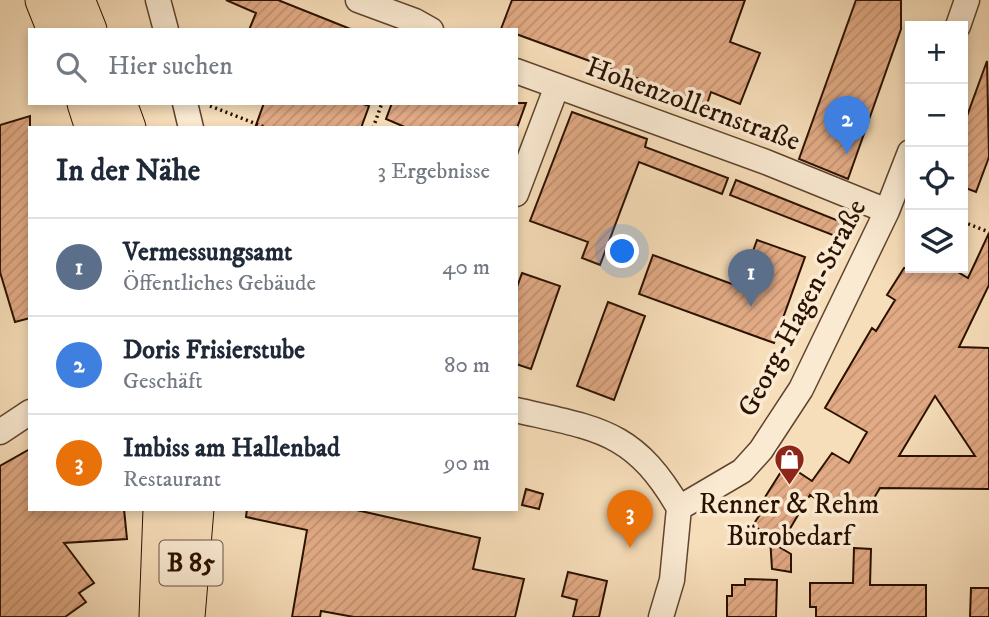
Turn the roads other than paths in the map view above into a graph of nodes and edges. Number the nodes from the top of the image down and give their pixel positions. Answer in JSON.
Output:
{"nodes":[{"id":1,"x":44,"y":0,"type":"edge"},
{"id":2,"x":76,"y":0,"type":"edge"},
{"id":3,"x":158,"y":0,"type":"edge"},
{"id":4,"x":358,"y":0,"type":"edge"},
{"id":5,"x":967,"y":0,"type":"edge"},
{"id":6,"x":960,"y":21,"type":"edge"},
{"id":7,"x":55,"y":28,"type":"edge"},
{"id":8,"x":87,"y":28,"type":"edge"},
{"id":9,"x":165,"y":28,"type":"edge"},
{"id":10,"x":427,"y":28,"type":"edge"},
{"id":11,"x":518,"y":72,"type":"edge"},
{"id":12,"x":558,"y":86,"type":"junction"},
{"id":13,"x":87,"y":105,"type":"edge"},
{"id":14,"x":119,"y":105,"type":"edge"},
{"id":15,"x":185,"y":105,"type":"edge"},
{"id":16,"x":93,"y":126,"type":"edge"},
{"id":17,"x":126,"y":126,"type":"edge"},
{"id":18,"x":191,"y":126,"type":"edge"},
{"id":19,"x":905,"y":165,"type":"edge"},
{"id":20,"x":518,"y":189,"type":"edge"},
{"id":21,"x":887,"y":211,"type":"junction"},
{"id":22,"x":518,"y":410,"type":"edge"},
{"id":23,"x":28,"y":413,"type":"edge"},
{"id":24,"x":0,"y":432,"type":"edge"},
{"id":25,"x":679,"y":508,"type":"junction"},
{"id":26,"x":162,"y":511,"type":"edge"},
{"id":27,"x":195,"y":511,"type":"edge"},
{"id":28,"x":158,"y":617,"type":"edge"},
{"id":29,"x":186,"y":617,"type":"edge"},
{"id":30,"x":661,"y":617,"type":"edge"}],
"edges":[{"from":1,"to":7,"type":"main road"},
{"from":2,"to":8,"type":"main road"},
{"from":3,"to":9,"type":"street"},
{"from":4,"to":10,"type":"street"},
{"from":5,"to":6,"type":"street"},
{"from":11,"to":12,"type":"street","name":"Hohenzollernstraße"},
{"from":12,"to":20,"type":"street"},
{"from":12,"to":21,"type":"street","name":"Hohenzollernstraße"},
{"from":13,"to":16,"type":"main road"},
{"from":14,"to":17,"type":"main road"},
{"from":15,"to":18,"type":"street"},
{"from":19,"to":21,"type":"street","name":"Georg-Hagen-Straße"},
{"from":21,"to":25,"type":"street","name":"Georg-Hagen-Straße"},
{"from":22,"to":25,"type":"street"},
{"from":23,"to":24,"type":"street"},
{"from":25,"to":30,"type":"street"},
{"from":26,"to":28,"type":"main road","number":"B 85"},
{"from":27,"to":29,"type":"main road","number":"B 85"}]}
